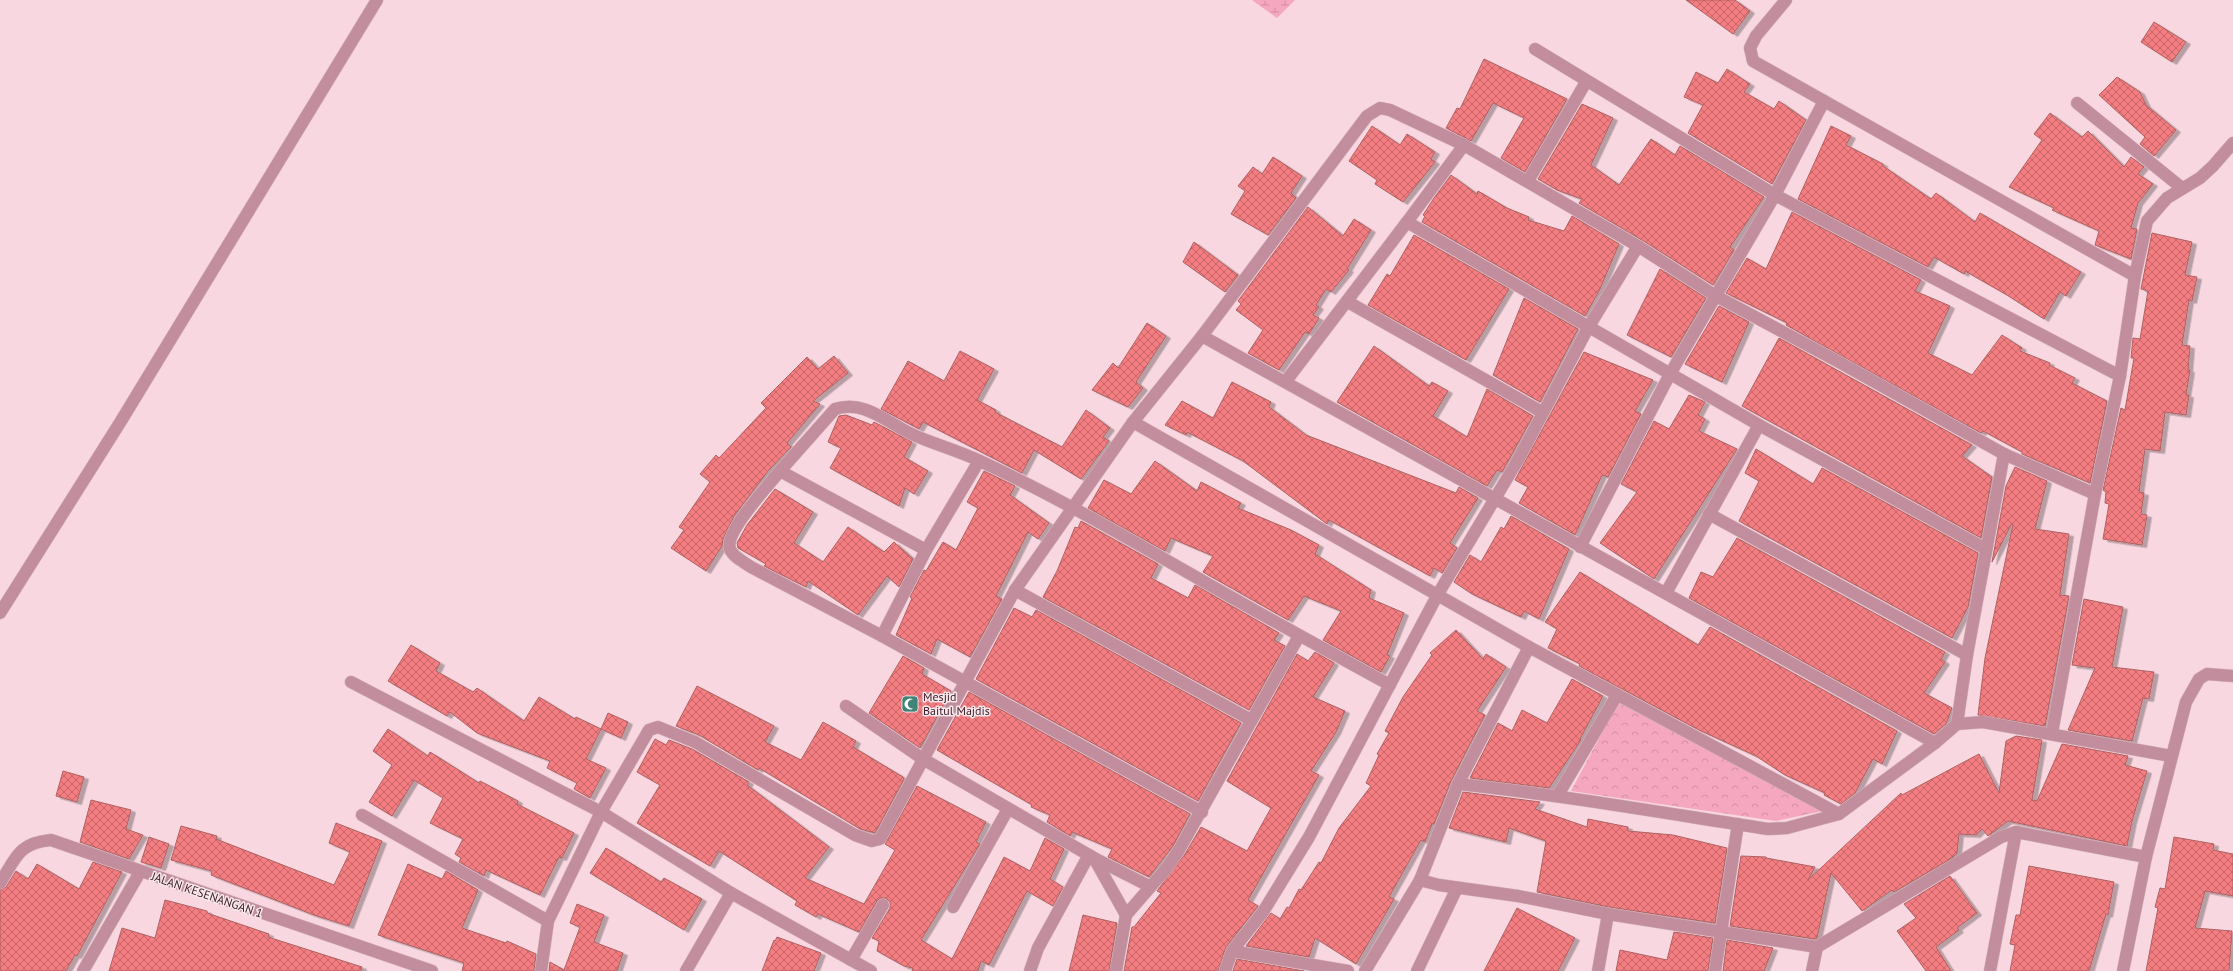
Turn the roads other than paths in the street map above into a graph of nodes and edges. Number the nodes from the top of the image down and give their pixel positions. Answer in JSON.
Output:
{"nodes":[{"id":1,"x":377,"y":0,"type":"edge"},
{"id":2,"x":1786,"y":0,"type":"edge"},
{"id":3,"x":1535,"y":50,"type":"dead end"},
{"id":4,"x":1586,"y":82,"type":"junction"},
{"id":5,"x":1824,"y":101,"type":"junction"},
{"id":6,"x":2076,"y":103,"type":"dead end"},
{"id":7,"x":2233,"y":143,"type":"edge"},
{"id":8,"x":1464,"y":145,"type":"junction"},
{"id":9,"x":1528,"y":181,"type":"junction"},
{"id":10,"x":2182,"y":188,"type":"junction"},
{"id":11,"x":1775,"y":195,"type":"junction"},
{"id":12,"x":1407,"y":222,"type":"junction"},
{"id":13,"x":1638,"y":246,"type":"junction"},
{"id":14,"x":2135,"y":276,"type":"junction"},
{"id":15,"x":1716,"y":296,"type":"junction"},
{"id":16,"x":1348,"y":302,"type":"junction"},
{"id":17,"x":1588,"y":328,"type":"junction"},
{"id":18,"x":1202,"y":336,"type":"junction"},
{"id":19,"x":1670,"y":374,"type":"junction"},
{"id":20,"x":2120,"y":376,"type":"junction"},
{"id":21,"x":1286,"y":381,"type":"junction"},
{"id":22,"x":1542,"y":412,"type":"junction"},
{"id":23,"x":1133,"y":422,"type":"junction"},
{"id":24,"x":1760,"y":425,"type":"junction"},
{"id":25,"x":2004,"y":454,"type":"junction"},
{"id":26,"x":979,"y":461,"type":"junction"},
{"id":27,"x":780,"y":472,"type":"junction"},
{"id":28,"x":2095,"y":494,"type":"junction"},
{"id":29,"x":1496,"y":499,"type":"junction"},
{"id":30,"x":1073,"y":507,"type":"junction"},
{"id":31,"x":1709,"y":514,"type":"junction"},
{"id":32,"x":1580,"y":547,"type":"junction"},
{"id":33,"x":1986,"y":549,"type":"junction"},
{"id":34,"x":926,"y":550,"type":"junction"},
{"id":35,"x":1015,"y":590,"type":"junction"},
{"id":36,"x":1666,"y":593,"type":"junction"},
{"id":37,"x":1438,"y":594,"type":"junction"},
{"id":38,"x":0,"y":613,"type":"edge"},
{"id":39,"x":882,"y":636,"type":"junction"},
{"id":40,"x":1299,"y":636,"type":"junction"},
{"id":41,"x":1529,"y":647,"type":"junction"},
{"id":42,"x":1967,"y":655,"type":"junction"},
{"id":43,"x":2233,"y":676,"type":"edge"},
{"id":44,"x":965,"y":680,"type":"junction"},
{"id":45,"x":351,"y":682,"type":"dead end"},
{"id":46,"x":1390,"y":685,"type":"junction"},
{"id":47,"x":1617,"y":695,"type":"junction"},
{"id":48,"x":846,"y":706,"type":"dead end"},
{"id":49,"x":1251,"y":720,"type":"junction"},
{"id":50,"x":1957,"y":724,"type":"junction"},
{"id":51,"x":2052,"y":734,"type":"junction"},
{"id":52,"x":1935,"y":743,"type":"junction"},
{"id":53,"x":2171,"y":756,"type":"junction"},
{"id":54,"x":923,"y":760,"type":"junction"},
{"id":55,"x":1458,"y":784,"type":"junction"},
{"id":56,"x":1558,"y":795,"type":"junction"},
{"id":57,"x":1008,"y":809,"type":"junction"},
{"id":58,"x":601,"y":812,"type":"junction"},
{"id":59,"x":1202,"y":812,"type":"junction"},
{"id":60,"x":1839,"y":814,"type":"junction"},
{"id":61,"x":362,"y":815,"type":"dead end"},
{"id":62,"x":1738,"y":824,"type":"junction"},
{"id":63,"x":2016,"y":832,"type":"junction"},
{"id":64,"x":1091,"y":856,"type":"junction"},
{"id":65,"x":2146,"y":857,"type":"junction"},
{"id":66,"x":140,"y":872,"type":"junction"},
{"id":67,"x":1420,"y":880,"type":"junction"},
{"id":68,"x":0,"y":883,"type":"edge"},
{"id":69,"x":1149,"y":886,"type":"junction"},
{"id":70,"x":1457,"y":888,"type":"junction"},
{"id":71,"x":731,"y":893,"type":"junction"},
{"id":72,"x":884,"y":904,"type":"dead end"},
{"id":73,"x":953,"y":907,"type":"dead end"},
{"id":74,"x":1608,"y":914,"type":"junction"},
{"id":75,"x":1126,"y":915,"type":"junction"},
{"id":76,"x":548,"y":921,"type":"junction"},
{"id":77,"x":1721,"y":930,"type":"junction"},
{"id":78,"x":1817,"y":946,"type":"junction"},
{"id":79,"x":1232,"y":951,"type":"junction"},
{"id":80,"x":851,"y":960,"type":"junction"},
{"id":81,"x":1329,"y":969,"type":"edge"},
{"id":82,"x":83,"y":971,"type":"edge"},
{"id":83,"x":432,"y":971,"type":"edge"},
{"id":84,"x":541,"y":971,"type":"edge"},
{"id":85,"x":686,"y":971,"type":"edge"},
{"id":86,"x":871,"y":971,"type":"edge"},
{"id":87,"x":1030,"y":971,"type":"edge"},
{"id":88,"x":1116,"y":971,"type":"edge"},
{"id":89,"x":1225,"y":971,"type":"edge"},
{"id":90,"x":1348,"y":971,"type":"edge"},
{"id":91,"x":1364,"y":971,"type":"edge"},
{"id":92,"x":1417,"y":971,"type":"edge"},
{"id":93,"x":1598,"y":971,"type":"edge"},
{"id":94,"x":1715,"y":971,"type":"edge"},
{"id":95,"x":1812,"y":971,"type":"edge"},
{"id":96,"x":1990,"y":971,"type":"edge"},
{"id":97,"x":2123,"y":971,"type":"edge"}],
"edges":[{"from":1,"to":38,"type":"street"},
{"from":2,"to":5,"type":"street"},
{"from":3,"to":4,"type":"street"},
{"from":4,"to":9,"type":"street"},
{"from":4,"to":11,"type":"street"},
{"from":5,"to":11,"type":"street"},
{"from":5,"to":14,"type":"street"},
{"from":6,"to":10,"type":"street"},
{"from":7,"to":10,"type":"street"},
{"from":8,"to":9,"type":"street"},
{"from":8,"to":12,"type":"street"},
{"from":8,"to":18,"type":"street"},
{"from":9,"to":13,"type":"street"},
{"from":10,"to":14,"type":"street"},
{"from":11,"to":15,"type":"street"},
{"from":11,"to":20,"type":"street"},
{"from":12,"to":16,"type":"street"},
{"from":12,"to":17,"type":"street"},
{"from":13,"to":15,"type":"street"},
{"from":13,"to":17,"type":"street"},
{"from":14,"to":20,"type":"street"},
{"from":15,"to":19,"type":"street"},
{"from":15,"to":25,"type":"street"},
{"from":16,"to":21,"type":"street"},
{"from":16,"to":22,"type":"street"},
{"from":17,"to":19,"type":"street"},
{"from":17,"to":22,"type":"street"},
{"from":18,"to":21,"type":"street"},
{"from":18,"to":23,"type":"street"},
{"from":19,"to":24,"type":"street"},
{"from":19,"to":32,"type":"street"},
{"from":20,"to":28,"type":"street"},
{"from":21,"to":29,"type":"street"},
{"from":22,"to":29,"type":"street"},
{"from":23,"to":30,"type":"street"},
{"from":23,"to":37,"type":"street"},
{"from":24,"to":31,"type":"street"},
{"from":24,"to":33,"type":"street"},
{"from":25,"to":28,"type":"street"},
{"from":25,"to":33,"type":"street"},
{"from":26,"to":27,"type":"street"},
{"from":26,"to":30,"type":"street"},
{"from":26,"to":34,"type":"street"},
{"from":27,"to":34,"type":"street"},
{"from":27,"to":39,"type":"street"},
{"from":28,"to":51,"type":"street"},
{"from":29,"to":32,"type":"street"},
{"from":29,"to":37,"type":"street"},
{"from":30,"to":35,"type":"street"},
{"from":30,"to":40,"type":"street"},
{"from":31,"to":36,"type":"street"},
{"from":31,"to":42,"type":"street"},
{"from":32,"to":36,"type":"street"},
{"from":33,"to":42,"type":"street"},
{"from":34,"to":39,"type":"street"},
{"from":35,"to":44,"type":"street"},
{"from":35,"to":49,"type":"street"},
{"from":36,"to":52,"type":"street"},
{"from":37,"to":41,"type":"street"},
{"from":37,"to":46,"type":"street"},
{"from":39,"to":44,"type":"street"},
{"from":40,"to":46,"type":"street"},
{"from":40,"to":49,"type":"street"},
{"from":41,"to":47,"type":"street"},
{"from":41,"to":55,"type":"street"},
{"from":42,"to":50,"type":"street"},
{"from":43,"to":53,"type":"street"},
{"from":44,"to":54,"type":"street"},
{"from":44,"to":59,"type":"street"},
{"from":45,"to":58,"type":"street"},
{"from":46,"to":79,"type":"street"},
{"from":47,"to":56,"type":"street"},
{"from":47,"to":60,"type":"street"},
{"from":48,"to":54,"type":"street"},
{"from":49,"to":59,"type":"street"},
{"from":50,"to":51,"type":"street"},
{"from":50,"to":52,"type":"street"},
{"from":51,"to":53,"type":"street"},
{"from":52,"to":60,"type":"street"},
{"from":53,"to":65,"type":"street"},
{"from":54,"to":57,"type":"street"},
{"from":54,"to":58,"type":"street"},
{"from":55,"to":56,"type":"street"},
{"from":55,"to":67,"type":"street"},
{"from":56,"to":62,"type":"street"},
{"from":57,"to":64,"type":"street"},
{"from":57,"to":73,"type":"street"},
{"from":58,"to":71,"type":"street"},
{"from":58,"to":76,"type":"street"},
{"from":59,"to":69,"type":"street"},
{"from":60,"to":62,"type":"street"},
{"from":61,"to":76,"type":"street"},
{"from":62,"to":77,"type":"street"},
{"from":63,"to":65,"type":"street"},
{"from":63,"to":78,"type":"street"},
{"from":63,"to":96,"type":"street"},
{"from":64,"to":69,"type":"street"},
{"from":64,"to":75,"type":"street"},
{"from":64,"to":87,"type":"street"},
{"from":65,"to":97,"type":"street"},
{"from":66,"to":68,"type":"street","name":"JALAN KESENANGAN 1"},
{"from":66,"to":82,"type":"street"},
{"from":66,"to":83,"type":"street","name":"JALAN KESENANGAN 1"},
{"from":67,"to":70,"type":"street"},
{"from":67,"to":91,"type":"street"},
{"from":69,"to":75,"type":"street"},
{"from":70,"to":74,"type":"street"},
{"from":70,"to":92,"type":"street"},
{"from":71,"to":80,"type":"street"},
{"from":71,"to":85,"type":"street"},
{"from":72,"to":80,"type":"street"},
{"from":74,"to":77,"type":"street"},
{"from":74,"to":93,"type":"street"},
{"from":75,"to":88,"type":"street"},
{"from":76,"to":84,"type":"street"},
{"from":77,"to":78,"type":"street"},
{"from":77,"to":94,"type":"street"},
{"from":78,"to":95,"type":"street"},
{"from":79,"to":81,"type":"street"},
{"from":79,"to":89,"type":"street"},
{"from":80,"to":86,"type":"street"},
{"from":81,"to":90,"type":"street"}]}
